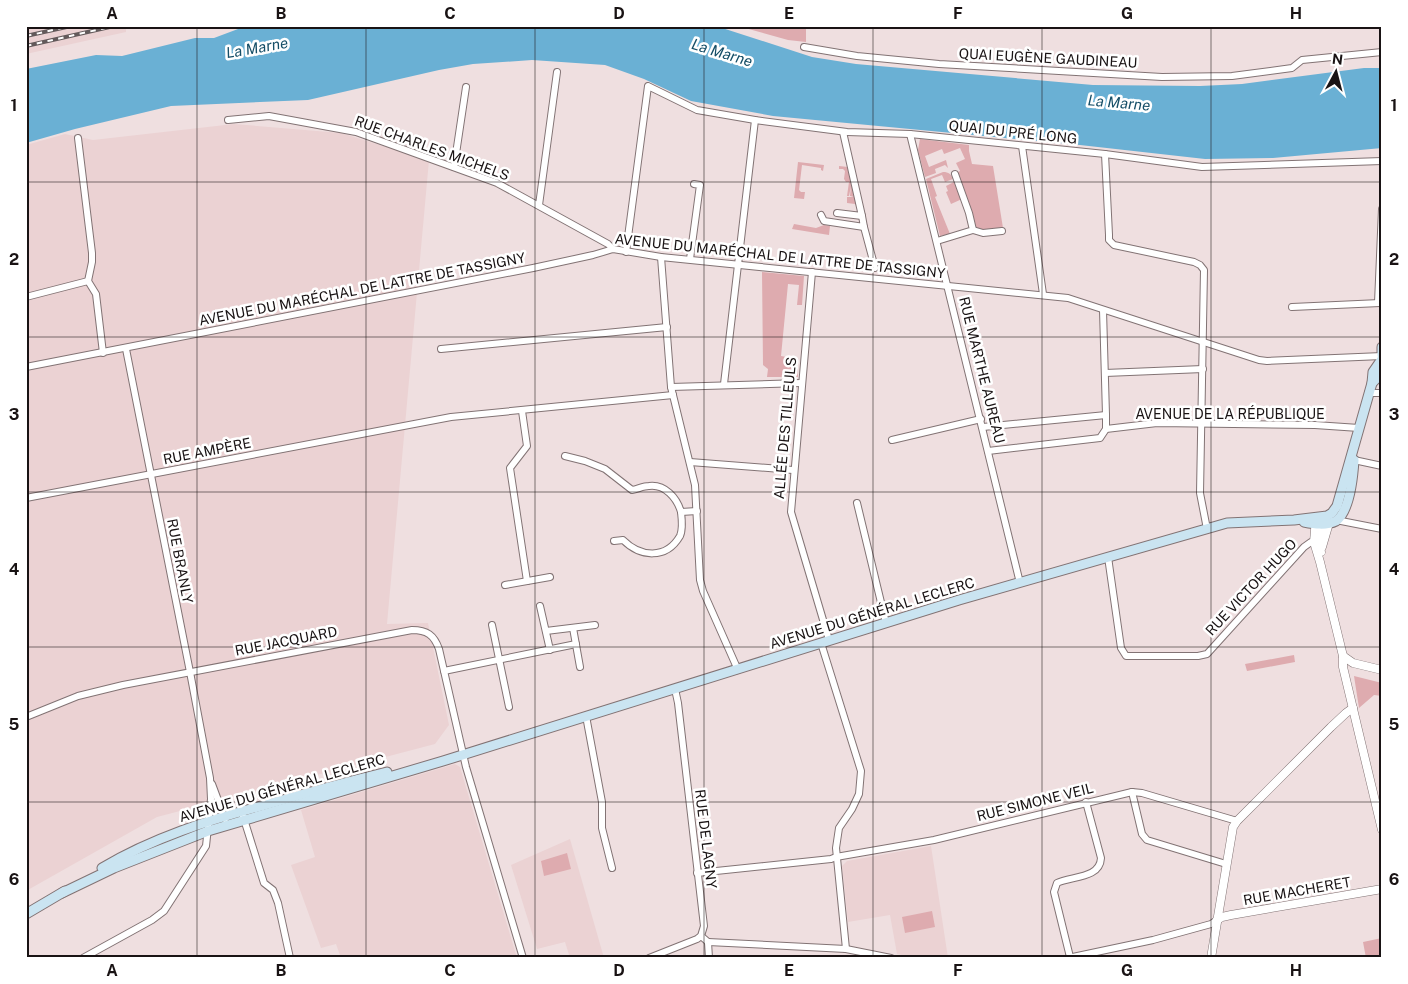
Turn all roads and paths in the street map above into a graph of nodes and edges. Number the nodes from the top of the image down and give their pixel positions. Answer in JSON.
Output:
{"nodes":[{"id":1,"x":804,"y":47,"type":"dead end"},
{"id":2,"x":1382,"y":52,"type":"edge"},
{"id":3,"x":557,"y":72,"type":"dead end"},
{"id":4,"x":466,"y":87,"type":"dead end"},
{"id":5,"x":228,"y":120,"type":"dead end"},
{"id":6,"x":755,"y":120,"type":"junction"},
{"id":7,"x":843,"y":132,"type":"junction"},
{"id":8,"x":910,"y":134,"type":"junction"},
{"id":9,"x":78,"y":138,"type":"dead end"},
{"id":10,"x":1022,"y":146,"type":"junction"},
{"id":11,"x":1105,"y":154,"type":"junction"},
{"id":12,"x":1382,"y":162,"type":"edge"},
{"id":13,"x":454,"y":167,"type":"junction"},
{"id":14,"x":955,"y":174,"type":"dead end"},
{"id":15,"x":694,"y":184,"type":"dead end"},
{"id":16,"x":540,"y":205,"type":"junction"},
{"id":17,"x":1382,"y":209,"type":"edge"},
{"id":18,"x":837,"y":212,"type":"dead end"},
{"id":19,"x":821,"y":215,"type":"dead end"},
{"id":20,"x":862,"y":216,"type":"junction"},
{"id":21,"x":864,"y":227,"type":"junction"},
{"id":22,"x":973,"y":230,"type":"junction"},
{"id":23,"x":1002,"y":231,"type":"dead end"},
{"id":24,"x":937,"y":241,"type":"junction"},
{"id":25,"x":613,"y":249,"type":"junction"},
{"id":26,"x":626,"y":252,"type":"junction"},
{"id":27,"x":661,"y":256,"type":"junction"},
{"id":28,"x":690,"y":260,"type":"junction"},
{"id":29,"x":739,"y":264,"type":"junction"},
{"id":30,"x":875,"y":268,"type":"dead end"},
{"id":31,"x":812,"y":272,"type":"junction"},
{"id":32,"x":88,"y":281,"type":"junction"},
{"id":33,"x":948,"y":286,"type":"junction"},
{"id":34,"x":1043,"y":294,"type":"junction"},
{"id":35,"x":26,"y":297,"type":"edge"},
{"id":36,"x":1380,"y":303,"type":"edge"},
{"id":37,"x":1292,"y":307,"type":"dead end"},
{"id":38,"x":1103,"y":310,"type":"junction"},
{"id":39,"x":667,"y":327,"type":"junction"},
{"id":40,"x":1203,"y":341,"type":"junction"},
{"id":41,"x":1382,"y":347,"type":"edge"},
{"id":42,"x":126,"y":349,"type":"junction"},
{"id":43,"x":441,"y":349,"type":"dead end"},
{"id":44,"x":103,"y":353,"type":"junction"},
{"id":45,"x":1382,"y":357,"type":"edge"},
{"id":46,"x":26,"y":368,"type":"edge"},
{"id":47,"x":1202,"y":370,"type":"junction"},
{"id":48,"x":1105,"y":373,"type":"junction"},
{"id":49,"x":1382,"y":373,"type":"edge"},
{"id":50,"x":802,"y":383,"type":"junction"},
{"id":51,"x":1372,"y":383,"type":"junction"},
{"id":52,"x":724,"y":384,"type":"junction"},
{"id":53,"x":671,"y":387,"type":"junction"},
{"id":54,"x":1368,"y":393,"type":"junction"},
{"id":55,"x":1382,"y":393,"type":"edge"},
{"id":56,"x":673,"y":395,"type":"junction"},
{"id":57,"x":522,"y":411,"type":"junction"},
{"id":58,"x":1106,"y":416,"type":"junction"},
{"id":59,"x":981,"y":419,"type":"junction"},
{"id":60,"x":1201,"y":424,"type":"junction"},
{"id":61,"x":983,"y":427,"type":"junction"},
{"id":62,"x":1359,"y":428,"type":"junction"},
{"id":63,"x":1106,"y":429,"type":"junction"},
{"id":64,"x":892,"y":440,"type":"dead end"},
{"id":65,"x":1355,"y":442,"type":"junction"},
{"id":66,"x":988,"y":451,"type":"junction"},
{"id":67,"x":565,"y":456,"type":"dead end"},
{"id":68,"x":1354,"y":460,"type":"junction"},
{"id":69,"x":690,"y":462,"type":"junction"},
{"id":70,"x":1382,"y":466,"type":"edge"},
{"id":71,"x":793,"y":470,"type":"junction"},
{"id":72,"x":150,"y":474,"type":"junction"},
{"id":73,"x":26,"y":498,"type":"edge"},
{"id":74,"x":858,"y":503,"type":"dead end"},
{"id":75,"x":697,"y":511,"type":"junction"},
{"id":76,"x":681,"y":512,"type":"junction"},
{"id":77,"x":1316,"y":521,"type":"junction"},
{"id":78,"x":1333,"y":522,"type":"junction"},
{"id":79,"x":1207,"y":529,"type":"junction"},
{"id":80,"x":1382,"y":529,"type":"edge"},
{"id":81,"x":614,"y":541,"type":"dead end"},
{"id":82,"x":1318,"y":546,"type":"junction"},
{"id":83,"x":1108,"y":557,"type":"junction"},
{"id":84,"x":1320,"y":562,"type":"junction"},
{"id":85,"x":550,"y":577,"type":"dead end"},
{"id":86,"x":527,"y":581,"type":"junction"},
{"id":87,"x":1020,"y":583,"type":"junction"},
{"id":88,"x":505,"y":585,"type":"dead end"},
{"id":89,"x":540,"y":606,"type":"dead end"},
{"id":90,"x":886,"y":623,"type":"junction"},
{"id":91,"x":492,"y":625,"type":"dead end"},
{"id":92,"x":595,"y":625,"type":"dead end"},
{"id":93,"x":573,"y":628,"type":"junction"},
{"id":94,"x":546,"y":631,"type":"junction"},
{"id":95,"x":825,"y":642,"type":"junction"},
{"id":96,"x":576,"y":644,"type":"junction"},
{"id":97,"x":550,"y":650,"type":"junction"},
{"id":98,"x":1343,"y":656,"type":"junction"},
{"id":99,"x":499,"y":660,"type":"junction"},
{"id":100,"x":1352,"y":663,"type":"junction"},
{"id":101,"x":580,"y":667,"type":"dead end"},
{"id":102,"x":738,"y":670,"type":"junction"},
{"id":103,"x":1382,"y":670,"type":"edge"},
{"id":104,"x":444,"y":671,"type":"junction"},
{"id":105,"x":190,"y":672,"type":"junction"},
{"id":106,"x":1348,"y":682,"type":"junction"},
{"id":107,"x":675,"y":689,"type":"junction"},
{"id":108,"x":509,"y":707,"type":"dead end"},
{"id":109,"x":1354,"y":708,"type":"junction"},
{"id":110,"x":586,"y":716,"type":"junction"},
{"id":111,"x":26,"y":717,"type":"edge"},
{"id":112,"x":462,"y":753,"type":"junction"},
{"id":113,"x":210,"y":778,"type":"junction"},
{"id":114,"x":1132,"y":792,"type":"junction"},
{"id":115,"x":1086,"y":802,"type":"junction"},
{"id":116,"x":242,"y":811,"type":"junction"},
{"id":117,"x":210,"y":821,"type":"junction"},
{"id":118,"x":226,"y":821,"type":"junction"},
{"id":119,"x":245,"y":821,"type":"junction"},
{"id":120,"x":1237,"y":821,"type":"junction"},
{"id":121,"x":1382,"y":830,"type":"edge"},
{"id":122,"x":208,"y":831,"type":"junction"},
{"id":123,"x":836,"y":857,"type":"junction"},
{"id":124,"x":1226,"y":864,"type":"junction"},
{"id":125,"x":612,"y":868,"type":"dead end"},
{"id":126,"x":697,"y":873,"type":"junction"},
{"id":127,"x":1382,"y":889,"type":"edge"},
{"id":128,"x":62,"y":893,"type":"junction"},
{"id":129,"x":26,"y":914,"type":"edge"},
{"id":130,"x":1217,"y":920,"type":"junction"},
{"id":131,"x":701,"y":936,"type":"junction"},
{"id":132,"x":708,"y":942,"type":"junction"},
{"id":133,"x":846,"y":948,"type":"junction"},
{"id":134,"x":83,"y":958,"type":"edge"},
{"id":135,"x":290,"y":958,"type":"edge"},
{"id":136,"x":523,"y":958,"type":"edge"},
{"id":137,"x":649,"y":958,"type":"edge"},
{"id":138,"x":709,"y":958,"type":"edge"},
{"id":139,"x":890,"y":958,"type":"edge"},
{"id":140,"x":1069,"y":958,"type":"edge"},
{"id":141,"x":1211,"y":958,"type":"edge"}],
"edges":[{"from":1,"to":2,"type":"street","name":"QUAI EUGÈNE GAUDINEAU"},
{"from":3,"to":16,"type":"street"},
{"from":4,"to":13,"type":"street"},
{"from":5,"to":13,"type":"street","name":"RUE CHARLES MICHELS"},
{"from":6,"to":7,"type":"street","name":"QUAI DU PRÉ LONG"},
{"from":6,"to":26,"type":"street","name":"QUAI DU PRÉ LONG"},
{"from":6,"to":29,"type":"street"},
{"from":7,"to":8,"type":"street","name":"QUAI DU PRÉ LONG"},
{"from":7,"to":20,"type":"street"},
{"from":8,"to":10,"type":"street","name":"QUAI DU PRÉ LONG"},
{"from":8,"to":24,"type":"street","name":"RUE MARTHE AUREAU"},
{"from":9,"to":32,"type":"street"},
{"from":10,"to":11,"type":"street","name":"QUAI DU PRÉ LONG"},
{"from":10,"to":34,"type":"street"},
{"from":11,"to":12,"type":"street","name":"QUAI DU PRÉ LONG"},
{"from":11,"to":40,"type":"street"},
{"from":13,"to":16,"type":"street","name":"RUE CHARLES MICHELS"},
{"from":14,"to":22,"type":"street"},
{"from":15,"to":28,"type":"street"},
{"from":16,"to":25,"type":"street","name":"RUE CHARLES MICHELS"},
{"from":17,"to":36,"type":"street"},
{"from":18,"to":20,"type":"street"},
{"from":19,"to":21,"type":"street"},
{"from":20,"to":21,"type":"street"},
{"from":21,"to":30,"type":"street"},
{"from":22,"to":23,"type":"street"},
{"from":22,"to":24,"type":"street"},
{"from":24,"to":33,"type":"street","name":"RUE MARTHE AUREAU"},
{"from":25,"to":26,"type":"street","name":"AVENUE DU MARÉCHAL DE LATTRE DE TASSIGNY"},
{"from":25,"to":42,"type":"street","name":"AVENUE DU MARÉCHAL DE LATTRE DE TASSIGNY"},
{"from":26,"to":27,"type":"street","name":"AVENUE DU MARÉCHAL DE LATTRE DE TASSIGNY"},
{"from":27,"to":28,"type":"street","name":"AVENUE DU MARÉCHAL DE LATTRE DE TASSIGNY"},
{"from":27,"to":39,"type":"street"},
{"from":28,"to":29,"type":"street","name":"AVENUE DU MARÉCHAL DE LATTRE DE TASSIGNY"},
{"from":29,"to":31,"type":"street","name":"AVENUE DU MARÉCHAL DE LATTRE DE TASSIGNY"},
{"from":29,"to":52,"type":"street"},
{"from":31,"to":33,"type":"street","name":"AVENUE DU MARÉCHAL DE LATTRE DE TASSIGNY"},
{"from":31,"to":50,"type":"street","name":"ALLÉE DES TILLEULS"},
{"from":32,"to":35,"type":"street"},
{"from":32,"to":44,"type":"street"},
{"from":33,"to":34,"type":"street","name":"AVENUE DU MARÉCHAL DE LATTRE DE TASSIGNY"},
{"from":33,"to":59,"type":"street","name":"RUE MARTHE AUREAU"},
{"from":34,"to":38,"type":"street","name":"AVENUE DU MARÉCHAL DE LATTRE DE TASSIGNY"},
{"from":36,"to":37,"type":"street"},
{"from":38,"to":40,"type":"street","name":"AVENUE DU MARÉCHAL DE LATTRE DE TASSIGNY"},
{"from":38,"to":48,"type":"street"},
{"from":39,"to":43,"type":"street"},
{"from":39,"to":53,"type":"street"},
{"from":40,"to":45,"type":"street","name":"AVENUE DU MARÉCHAL DE LATTRE DE TASSIGNY"},
{"from":40,"to":47,"type":"street"},
{"from":41,"to":45,"type":"main road"},
{"from":42,"to":44,"type":"street","name":"AVENUE DU MARÉCHAL DE LATTRE DE TASSIGNY"},
{"from":42,"to":72,"type":"street","name":"RUE BRANLY"},
{"from":44,"to":46,"type":"street","name":"AVENUE DU MARÉCHAL DE LATTRE DE TASSIGNY"},
{"from":45,"to":51,"type":"main road"},
{"from":47,"to":48,"type":"street"},
{"from":47,"to":60,"type":"street"},
{"from":48,"to":58,"type":"street"},
{"from":49,"to":51,"type":"main road"},
{"from":50,"to":52,"type":"street"},
{"from":50,"to":71,"type":"street","name":"ALLÉE DES TILLEULS"},
{"from":51,"to":54,"type":"main road"},
{"from":52,"to":53,"type":"street"},
{"from":53,"to":56,"type":"street"},
{"from":54,"to":55,"type":"street"},
{"from":54,"to":62,"type":"main road"},
{"from":56,"to":57,"type":"street","name":"RUE AMPÈRE"},
{"from":56,"to":69,"type":"street"},
{"from":57,"to":72,"type":"street","name":"RUE AMPÈRE"},
{"from":57,"to":86,"type":"street"},
{"from":58,"to":61,"type":"street"},
{"from":58,"to":63,"type":"street"},
{"from":59,"to":61,"type":"street","name":"RUE MARTHE AUREAU"},
{"from":59,"to":64,"type":"street"},
{"from":60,"to":62,"type":"street","name":"AVENUE DE LA RÉPUBLIQUE"},
{"from":60,"to":63,"type":"street","name":"AVENUE DE LA RÉPUBLIQUE"},
{"from":60,"to":79,"type":"street"},
{"from":61,"to":66,"type":"street","name":"RUE MARTHE AUREAU"},
{"from":62,"to":65,"type":"main road"},
{"from":63,"to":66,"type":"street","name":"AVENUE DE LA RÉPUBLIQUE"},
{"from":65,"to":68,"type":"main road"},
{"from":65,"to":77,"type":"main road"},
{"from":66,"to":87,"type":"street","name":"RUE MARTHE AUREAU"},
{"from":67,"to":76,"type":"street"},
{"from":68,"to":70,"type":"street"},
{"from":68,"to":78,"type":"main road"},
{"from":69,"to":71,"type":"street"},
{"from":69,"to":75,"type":"street"},
{"from":71,"to":95,"type":"street","name":"ALLÉE DES TILLEULS"},
{"from":72,"to":73,"type":"street","name":"RUE AMPÈRE"},
{"from":72,"to":105,"type":"street","name":"RUE BRANLY"},
{"from":74,"to":90,"type":"street"},
{"from":75,"to":76,"type":"street"},
{"from":75,"to":102,"type":"street"},
{"from":76,"to":81,"type":"street"},
{"from":77,"to":78,"type":"main road","name":"AVENUE DU GÉNÉRAL LECLERC"},
{"from":77,"to":79,"type":"main road","name":"AVENUE DU GÉNÉRAL LECLERC"},
{"from":77,"to":82,"type":"street"},
{"from":78,"to":80,"type":"street"},
{"from":78,"to":82,"type":"street"},
{"from":79,"to":83,"type":"main road","name":"AVENUE DU GÉNÉRAL LECLERC"},
{"from":82,"to":83,"type":"street","name":"RUE VICTOR HUGO"},
{"from":82,"to":84,"type":"street"},
{"from":82,"to":84,"type":"street"},
{"from":83,"to":87,"type":"main road","name":"AVENUE DU GÉNÉRAL LECLERC"},
{"from":84,"to":98,"type":"street"},
{"from":85,"to":86,"type":"street"},
{"from":86,"to":88,"type":"street"},
{"from":87,"to":90,"type":"main road","name":"AVENUE DU GÉNÉRAL LECLERC"},
{"from":89,"to":94,"type":"street"},
{"from":90,"to":95,"type":"main road","name":"AVENUE DU GÉNÉRAL LECLERC"},
{"from":91,"to":99,"type":"street"},
{"from":92,"to":93,"type":"street"},
{"from":93,"to":94,"type":"street"},
{"from":93,"to":96,"type":"street"},
{"from":94,"to":97,"type":"street"},
{"from":95,"to":102,"type":"main road","name":"AVENUE DU GÉNÉRAL LECLERC"},
{"from":95,"to":123,"type":"street","name":"ALLÉE DES TILLEULS"},
{"from":96,"to":97,"type":"street"},
{"from":96,"to":101,"type":"street"},
{"from":97,"to":99,"type":"street"},
{"from":98,"to":100,"type":"street"},
{"from":98,"to":106,"type":"street"},
{"from":99,"to":104,"type":"street"},
{"from":99,"to":108,"type":"street"},
{"from":100,"to":103,"type":"street"},
{"from":100,"to":106,"type":"street"},
{"from":102,"to":107,"type":"main road","name":"AVENUE DU GÉNÉRAL LECLERC"},
{"from":104,"to":105,"type":"street","name":"RUE JACQUARD"},
{"from":104,"to":112,"type":"street","name":"RUE JACQUARD"},
{"from":105,"to":111,"type":"street","name":"RUE JACQUARD"},
{"from":105,"to":113,"type":"street","name":"RUE BRANLY"},
{"from":106,"to":109,"type":"street"},
{"from":107,"to":110,"type":"main road","name":"AVENUE DU GÉNÉRAL LECLERC"},
{"from":107,"to":126,"type":"street","name":"RUE DE LAGNY"},
{"from":109,"to":120,"type":"street"},
{"from":109,"to":121,"type":"street"},
{"from":110,"to":112,"type":"main road","name":"AVENUE DU GÉNÉRAL LECLERC"},
{"from":110,"to":125,"type":"street"},
{"from":112,"to":116,"type":"main road","name":"AVENUE DU GÉNÉRAL LECLERC"},
{"from":112,"to":119,"type":"main road","name":"AVENUE DU GÉNÉRAL LECLERC"},
{"from":112,"to":136,"type":"street","name":"RUE JACQUARD"},
{"from":113,"to":117,"type":"street","name":"RUE BRANLY"},
{"from":113,"to":118,"type":"street","name":"RUE BRANLY"},
{"from":114,"to":115,"type":"street","name":"RUE SIMONE VEIL"},
{"from":114,"to":120,"type":"street","name":"RUE SIMONE VEIL"},
{"from":114,"to":124,"type":"street"},
{"from":115,"to":123,"type":"street","name":"RUE SIMONE VEIL"},
{"from":115,"to":140,"type":"street"},
{"from":116,"to":118,"type":"main road","name":"AVENUE DU GÉNÉRAL LECLERC"},
{"from":116,"to":119,"type":"street"},
{"from":117,"to":118,"type":"main road","name":"AVENUE DU GÉNÉRAL LECLERC"},
{"from":117,"to":122,"type":"street","name":"RUE BRANLY"},
{"from":117,"to":128,"type":"main road","name":"AVENUE DU GÉNÉRAL LECLERC"},
{"from":118,"to":119,"type":"main road","name":"AVENUE DU GÉNÉRAL LECLERC"},
{"from":118,"to":122,"type":"main road","name":"AVENUE DU GÉNÉRAL LECLERC"},
{"from":119,"to":135,"type":"street"},
{"from":120,"to":124,"type":"street"},
{"from":122,"to":128,"type":"main road","name":"AVENUE DU GÉNÉRAL LECLERC"},
{"from":122,"to":134,"type":"street","name":"RUE BRANLY"},
{"from":123,"to":126,"type":"street","name":"RUE SIMONE VEIL"},
{"from":123,"to":133,"type":"street","name":"ALLÉE DES TILLEULS"},
{"from":124,"to":130,"type":"street"},
{"from":126,"to":131,"type":"street","name":"RUE DE LAGNY"},
{"from":127,"to":130,"type":"street","name":"RUE MACHERET"},
{"from":128,"to":129,"type":"main road","name":"AVENUE DU GÉNÉRAL LECLERC"},
{"from":130,"to":140,"type":"street"},
{"from":130,"to":141,"type":"street"},
{"from":131,"to":132,"type":"street"},
{"from":131,"to":137,"type":"street"},
{"from":132,"to":133,"type":"street"},
{"from":132,"to":138,"type":"street"},
{"from":133,"to":139,"type":"street"}]}
